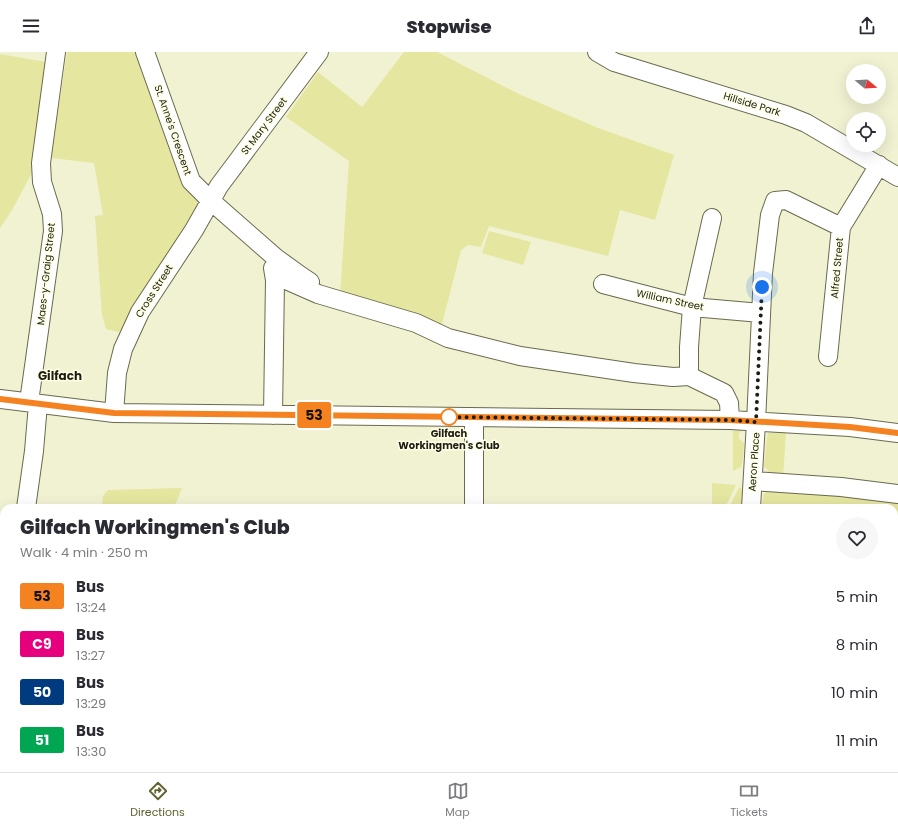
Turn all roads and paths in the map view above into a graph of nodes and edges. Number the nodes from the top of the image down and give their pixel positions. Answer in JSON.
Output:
{"nodes":[{"id":1,"x":56,"y":52,"type":"edge"},
{"id":2,"x":145,"y":52,"type":"edge"},
{"id":3,"x":319,"y":52,"type":"edge"},
{"id":4,"x":597,"y":52,"type":"edge"},
{"id":5,"x":878,"y":165,"type":"junction"},
{"id":6,"x":898,"y":177,"type":"edge"},
{"id":7,"x":211,"y":201,"type":"junction"},
{"id":8,"x":712,"y":218,"type":"dead end"},
{"id":9,"x":841,"y":227,"type":"junction"},
{"id":10,"x":603,"y":284,"type":"dead end"},
{"id":11,"x":320,"y":287,"type":"dead end"},
{"id":12,"x":692,"y":307,"type":"junction"},
{"id":13,"x":761,"y":313,"type":"junction"},
{"id":14,"x":828,"y":357,"type":"dead end"},
{"id":15,"x":689,"y":376,"type":"junction"},
{"id":16,"x":0,"y":399,"type":"edge"},
{"id":17,"x":34,"y":403,"type":"junction"},
{"id":18,"x":114,"y":413,"type":"junction"},
{"id":19,"x":273,"y":415,"type":"junction"},
{"id":20,"x":474,"y":418,"type":"junction"},
{"id":21,"x":730,"y":420,"type":"junction"},
{"id":22,"x":756,"y":422,"type":"junction"},
{"id":23,"x":898,"y":433,"type":"edge"},
{"id":24,"x":753,"y":481,"type":"junction"},
{"id":25,"x":898,"y":494,"type":"edge"},
{"id":26,"x":27,"y":504,"type":"edge"},
{"id":27,"x":474,"y":504,"type":"edge"},
{"id":28,"x":751,"y":504,"type":"edge"},
{"id":29,"x":898,"y":702,"type":"edge"},
{"id":30,"x":898,"y":726,"type":"edge"}],
"edges":[{"from":1,"to":17,"type":"street","name":"Maes-y-Graig Street"},
{"from":2,"to":7,"type":"street","name":"St. Anne's Crescent"},
{"from":3,"to":7,"type":"street","name":"St Mary Street"},
{"from":4,"to":5,"type":"street","name":"Hillside Park"},
{"from":5,"to":6,"type":"street","name":"Hillside Park"},
{"from":5,"to":9,"type":"street","name":"Alfred Street"},
{"from":7,"to":11,"type":"street","name":"St. Anne's Crescent"},
{"from":7,"to":18,"type":"street","name":"Cross Street"},
{"from":8,"to":12,"type":"street"},
{"from":9,"to":13,"type":"street","name":"Aeron Place"},
{"from":9,"to":14,"type":"street","name":"Alfred Street"},
{"from":10,"to":12,"type":"street","name":"William Street"},
{"from":12,"to":13,"type":"street","name":"William Street"},
{"from":12,"to":15,"type":"street"},
{"from":13,"to":22,"type":"street","name":"Aeron Place"},
{"from":15,"to":19,"type":"street"},
{"from":15,"to":21,"type":"street"},
{"from":16,"to":17,"type":"street"},
{"from":17,"to":18,"type":"street"},
{"from":17,"to":26,"type":"street","name":"Maes-y-Graig Street"},
{"from":18,"to":19,"type":"street"},
{"from":19,"to":20,"type":"street"},
{"from":20,"to":21,"type":"street"},
{"from":20,"to":27,"type":"street"},
{"from":21,"to":22,"type":"street"},
{"from":22,"to":23,"type":"street"},
{"from":22,"to":24,"type":"street","name":"Aeron Place"},
{"from":24,"to":25,"type":"street"},
{"from":24,"to":28,"type":"street","name":"Aeron Place"},
{"from":29,"to":30,"type":"street"}]}
